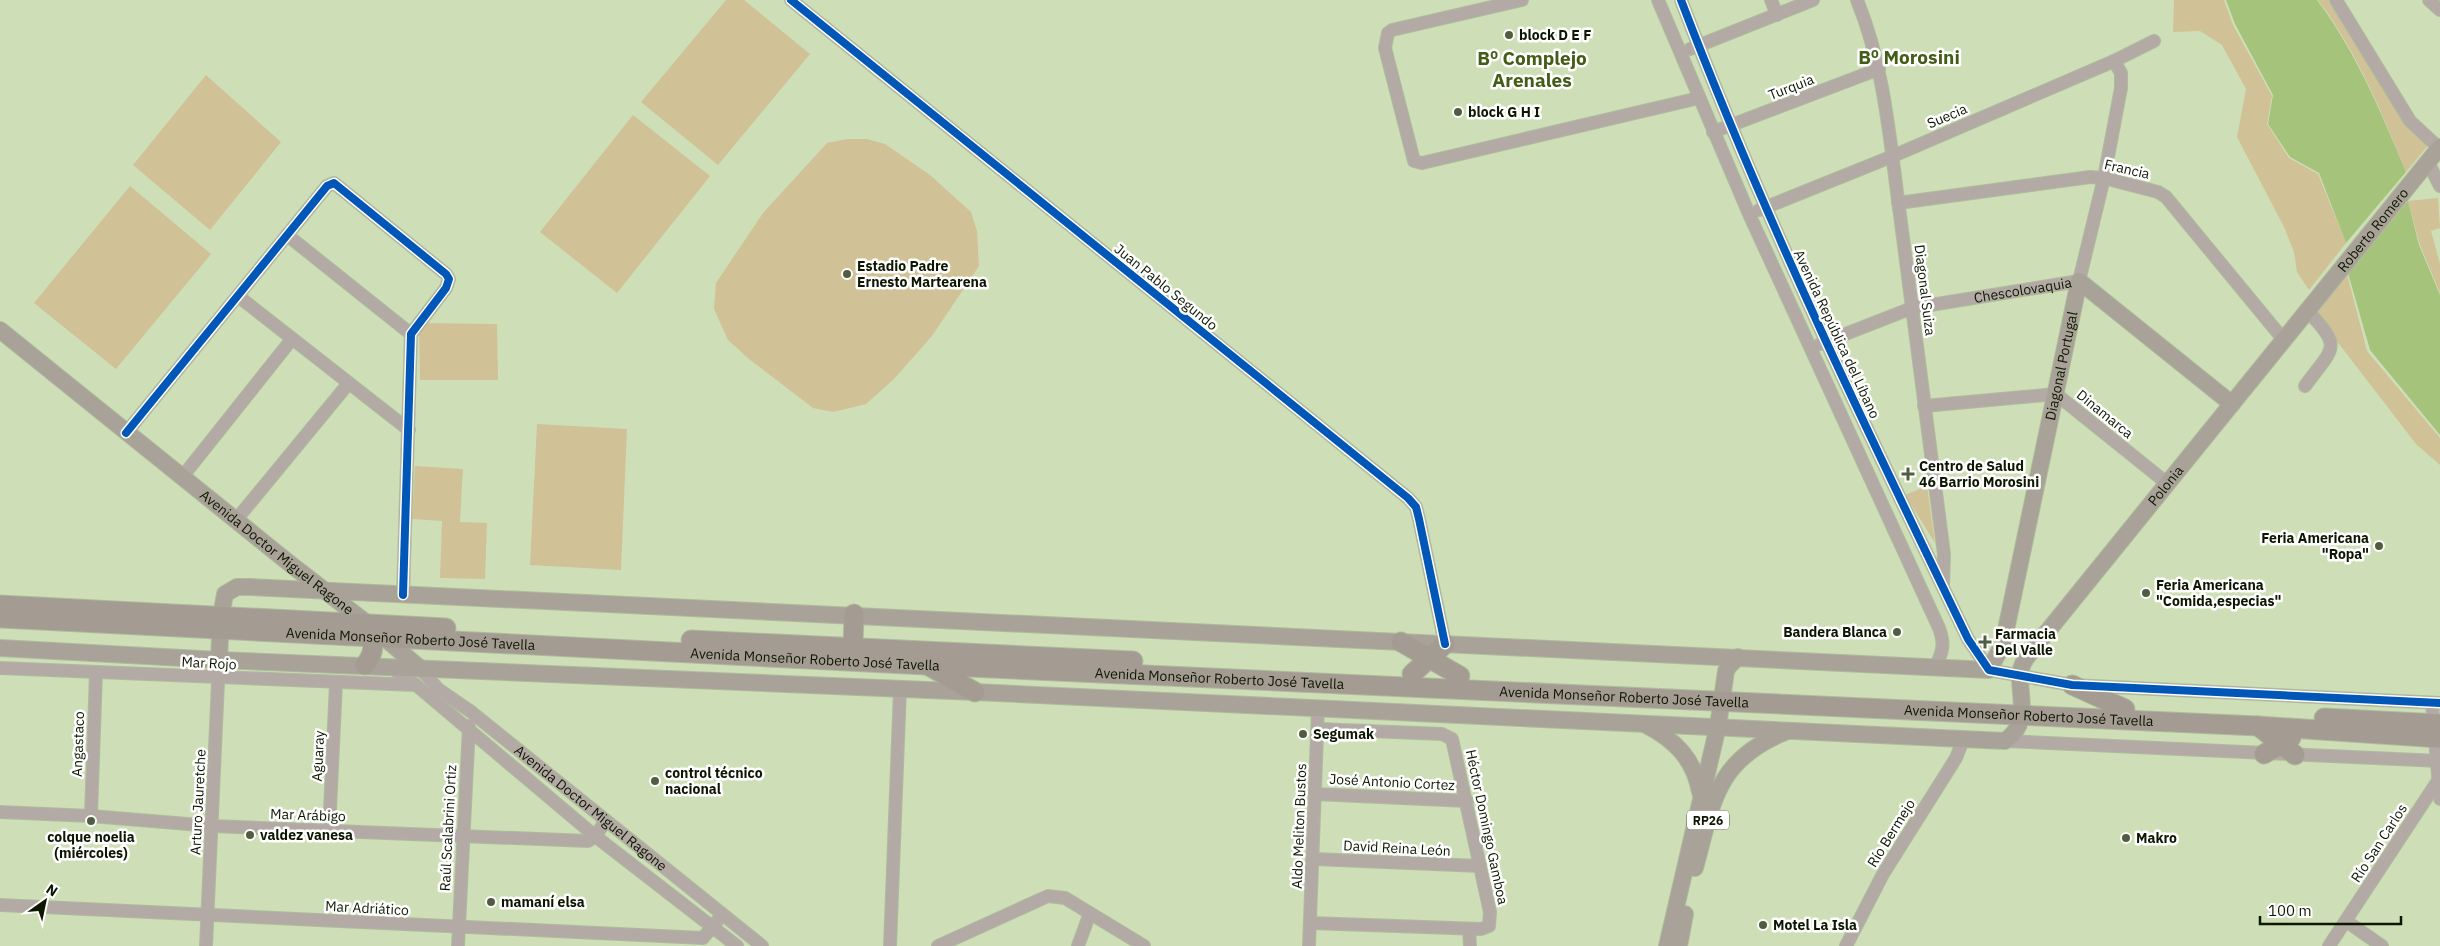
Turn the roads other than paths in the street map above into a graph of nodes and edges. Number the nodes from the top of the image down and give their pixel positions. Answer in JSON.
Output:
{"nodes":[{"id":1,"x":791,"y":0,"type":"edge"},
{"id":2,"x":1522,"y":0,"type":"edge"},
{"id":3,"x":1658,"y":0,"type":"edge"},
{"id":4,"x":1681,"y":0,"type":"edge"},
{"id":5,"x":1771,"y":0,"type":"edge"},
{"id":6,"x":1813,"y":0,"type":"edge"},
{"id":7,"x":1857,"y":0,"type":"edge"},
{"id":8,"x":2336,"y":0,"type":"edge"},
{"id":9,"x":2429,"y":0,"type":"edge"},
{"id":10,"x":2440,"y":10,"type":"edge"},
{"id":11,"x":1777,"y":15,"type":"junction"},
{"id":12,"x":2154,"y":40,"type":"dead end"},
{"id":13,"x":1698,"y":46,"type":"junction"},
{"id":14,"x":1681,"y":52,"type":"junction"},
{"id":15,"x":2114,"y":61,"type":"junction"},
{"id":16,"x":1879,"y":70,"type":"junction"},
{"id":17,"x":1698,"y":98,"type":"junction"},
{"id":18,"x":1732,"y":125,"type":"junction"},
{"id":19,"x":1713,"y":132,"type":"junction"},
{"id":20,"x":2439,"y":147,"type":"edge"},
{"id":21,"x":1893,"y":156,"type":"junction"},
{"id":22,"x":2428,"y":162,"type":"junction"},
{"id":23,"x":2104,"y":178,"type":"junction"},
{"id":24,"x":2440,"y":186,"type":"edge"},
{"id":25,"x":1898,"y":203,"type":"junction"},
{"id":26,"x":1766,"y":207,"type":"junction"},
{"id":27,"x":1749,"y":214,"type":"junction"},
{"id":28,"x":288,"y":235,"type":"junction"},
{"id":29,"x":2079,"y":281,"type":"junction"},
{"id":30,"x":238,"y":296,"type":"junction"},
{"id":31,"x":2311,"y":303,"type":"junction"},
{"id":32,"x":1912,"y":308,"type":"junction"},
{"id":33,"x":0,"y":330,"type":"edge"},
{"id":34,"x":411,"y":334,"type":"junction"},
{"id":35,"x":292,"y":339,"type":"junction"},
{"id":36,"x":2283,"y":339,"type":"junction"},
{"id":37,"x":1826,"y":341,"type":"junction"},
{"id":38,"x":1810,"y":348,"type":"junction"},
{"id":39,"x":348,"y":384,"type":"junction"},
{"id":40,"x":2305,"y":386,"type":"dead end"},
{"id":41,"x":2056,"y":394,"type":"junction"},
{"id":42,"x":2232,"y":404,"type":"junction"},
{"id":43,"x":1924,"y":406,"type":"junction"},
{"id":44,"x":409,"y":430,"type":"junction"},
{"id":45,"x":126,"y":433,"type":"junction"},
{"id":46,"x":183,"y":476,"type":"junction"},
{"id":47,"x":2168,"y":484,"type":"junction"},
{"id":48,"x":236,"y":520,"type":"junction"},
{"id":49,"x":289,"y":563,"type":"junction"},
{"id":50,"x":1942,"y":587,"type":"junction"},
{"id":51,"x":285,"y":589,"type":"junction"},
{"id":52,"x":326,"y":591,"type":"junction"},
{"id":53,"x":403,"y":594,"type":"junction"},
{"id":54,"x":0,"y":605,"type":"edge"},
{"id":55,"x":854,"y":614,"type":"junction"},
{"id":56,"x":0,"y":618,"type":"edge"},
{"id":57,"x":221,"y":622,"type":"junction"},
{"id":58,"x":375,"y":633,"type":"junction"},
{"id":59,"x":1400,"y":642,"type":"junction"},
{"id":60,"x":1445,"y":644,"type":"junction"},
{"id":61,"x":852,"y":647,"type":"junction"},
{"id":62,"x":0,"y":648,"type":"edge"},
{"id":63,"x":1738,"y":657,"type":"junction"},
{"id":64,"x":1428,"y":658,"type":"junction"},
{"id":65,"x":219,"y":660,"type":"junction"},
{"id":66,"x":365,"y":665,"type":"junction"},
{"id":67,"x":926,"y":665,"type":"junction"},
{"id":68,"x":1935,"y":667,"type":"junction"},
{"id":69,"x":0,"y":668,"type":"edge"},
{"id":70,"x":1989,"y":670,"type":"junction"},
{"id":71,"x":96,"y":672,"type":"junction"},
{"id":72,"x":1412,"y":674,"type":"junction"},
{"id":73,"x":2020,"y":675,"type":"junction"},
{"id":74,"x":1460,"y":676,"type":"junction"},
{"id":75,"x":418,"y":677,"type":"junction"},
{"id":76,"x":218,"y":678,"type":"junction"},
{"id":77,"x":336,"y":683,"type":"junction"},
{"id":78,"x":2072,"y":685,"type":"junction"},
{"id":79,"x":900,"y":689,"type":"junction"},
{"id":80,"x":976,"y":692,"type":"junction"},
{"id":81,"x":1724,"y":695,"type":"junction"},
{"id":82,"x":2436,"y":703,"type":"edge"},
{"id":83,"x":1318,"y":708,"type":"junction"},
{"id":84,"x":2125,"y":709,"type":"junction"},
{"id":85,"x":2022,"y":710,"type":"junction"},
{"id":86,"x":470,"y":711,"type":"junction"},
{"id":87,"x":1640,"y":723,"type":"junction"},
{"id":88,"x":1718,"y":726,"type":"junction"},
{"id":89,"x":2258,"y":726,"type":"junction"},
{"id":90,"x":1318,"y":729,"type":"junction"},
{"id":91,"x":1791,"y":730,"type":"junction"},
{"id":92,"x":2304,"y":730,"type":"junction"},
{"id":93,"x":468,"y":731,"type":"junction"},
{"id":94,"x":2436,"y":731,"type":"edge"},
{"id":95,"x":1964,"y":738,"type":"junction"},
{"id":96,"x":2005,"y":740,"type":"junction"},
{"id":97,"x":2288,"y":749,"type":"junction"},
{"id":98,"x":2264,"y":754,"type":"joint"},
{"id":99,"x":2438,"y":761,"type":"edge"},
{"id":100,"x":2437,"y":782,"type":"junction"},
{"id":101,"x":1315,"y":794,"type":"junction"},
{"id":102,"x":1701,"y":797,"type":"junction"},
{"id":103,"x":2440,"y":799,"type":"edge"},
{"id":104,"x":1467,"y":801,"type":"junction"},
{"id":105,"x":0,"y":812,"type":"edge"},
{"id":106,"x":91,"y":816,"type":"junction"},
{"id":107,"x":606,"y":822,"type":"junction"},
{"id":108,"x":212,"y":826,"type":"junction"},
{"id":109,"x":329,"y":831,"type":"junction"},
{"id":110,"x":596,"y":836,"type":"junction"},
{"id":111,"x":462,"y":837,"type":"junction"},
{"id":112,"x":1313,"y":859,"type":"junction"},
{"id":113,"x":1480,"y":866,"type":"junction"},
{"id":114,"x":0,"y":905,"type":"edge"},
{"id":115,"x":1090,"y":913,"type":"junction"},
{"id":116,"x":208,"y":915,"type":"junction"},
{"id":117,"x":722,"y":915,"type":"junction"},
{"id":118,"x":2346,"y":921,"type":"junction"},
{"id":119,"x":1310,"y":923,"type":"junction"},
{"id":120,"x":459,"y":927,"type":"junction"},
{"id":121,"x":712,"y":928,"type":"junction"},
{"id":122,"x":1469,"y":929,"type":"junction"},
{"id":123,"x":703,"y":942,"type":"edge"},
{"id":124,"x":206,"y":946,"type":"edge"},
{"id":125,"x":458,"y":946,"type":"edge"},
{"id":126,"x":737,"y":946,"type":"edge"},
{"id":127,"x":762,"y":946,"type":"edge"},
{"id":128,"x":890,"y":946,"type":"edge"},
{"id":129,"x":938,"y":946,"type":"edge"},
{"id":130,"x":1078,"y":946,"type":"edge"},
{"id":131,"x":1144,"y":946,"type":"edge"},
{"id":132,"x":1309,"y":946,"type":"edge"},
{"id":133,"x":1470,"y":946,"type":"edge"},
{"id":134,"x":1667,"y":946,"type":"edge"},
{"id":135,"x":1679,"y":946,"type":"edge"},
{"id":136,"x":1846,"y":946,"type":"edge"},
{"id":137,"x":2329,"y":946,"type":"edge"},
{"id":138,"x":2382,"y":946,"type":"edge"}],
"edges":[{"from":1,"to":60,"type":"street","name":"Juan Pablo Segundo"},
{"from":2,"to":17,"type":"street"},
{"from":3,"to":14,"type":"street"},
{"from":4,"to":13,"type":"street","name":"Avenida República del Líbano"},
{"from":5,"to":11,"type":"street"},
{"from":6,"to":11,"type":"street"},
{"from":7,"to":16,"type":"street","name":"Diagonal Suiza"},
{"from":8,"to":20,"type":"street"},
{"from":9,"to":10,"type":"street"},
{"from":11,"to":13,"type":"street"},
{"from":12,"to":15,"type":"street","name":"Suecia"},
{"from":13,"to":14,"type":"street"},
{"from":13,"to":18,"type":"street","name":"Avenida República del Líbano"},
{"from":14,"to":17,"type":"street"},
{"from":15,"to":21,"type":"street","name":"Suecia"},
{"from":15,"to":23,"type":"street","name":"Diagonal Portugal"},
{"from":16,"to":18,"type":"street","name":"Turquia"},
{"from":16,"to":21,"type":"street","name":"Diagonal Suiza"},
{"from":17,"to":19,"type":"street"},
{"from":18,"to":19,"type":"street","name":"Turquia"},
{"from":18,"to":26,"type":"street","name":"Avenida República del Líbano"},
{"from":19,"to":27,"type":"street"},
{"from":20,"to":22,"type":"main road","name":"Roberto Romero"},
{"from":21,"to":25,"type":"street","name":"Diagonal Suiza"},
{"from":21,"to":26,"type":"street","name":"Suecia"},
{"from":22,"to":24,"type":"street"},
{"from":22,"to":31,"type":"main road","name":"Roberto Romero"},
{"from":23,"to":25,"type":"street","name":"Francia"},
{"from":23,"to":29,"type":"street","name":"Diagonal Portugal"},
{"from":23,"to":36,"type":"street","name":"Francia"},
{"from":25,"to":32,"type":"street","name":"Diagonal Suiza"},
{"from":26,"to":27,"type":"street","name":"Suecia"},
{"from":26,"to":37,"type":"street","name":"Avenida República del Líbano"},
{"from":27,"to":38,"type":"street"},
{"from":28,"to":30,"type":"street"},
{"from":28,"to":34,"type":"street"},
{"from":28,"to":34,"type":"street"},
{"from":29,"to":32,"type":"street","name":"Chescolovaquia"},
{"from":29,"to":41,"type":"main road","name":"Diagonal Portugal"},
{"from":29,"to":42,"type":"main road","name":"Chescolovaquia"},
{"from":30,"to":35,"type":"street"},
{"from":30,"to":45,"type":"street"},
{"from":31,"to":36,"type":"main road","name":"Polonia"},
{"from":31,"to":40,"type":"street"},
{"from":32,"to":37,"type":"street","name":"Chescolovaquia"},
{"from":32,"to":43,"type":"street","name":"Diagonal Suiza"},
{"from":33,"to":45,"type":"main road","name":"Avenida Doctor Miguel Ragone"},
{"from":34,"to":44,"type":"street"},
{"from":35,"to":39,"type":"street"},
{"from":35,"to":46,"type":"street"},
{"from":36,"to":42,"type":"main road","name":"Polonia"},
{"from":37,"to":38,"type":"street","name":"Chescolovaquia"},
{"from":37,"to":50,"type":"street","name":"Avenida República del Líbano"},
{"from":38,"to":68,"type":"street"},
{"from":39,"to":44,"type":"street"},
{"from":39,"to":48,"type":"street"},
{"from":41,"to":43,"type":"street","name":"Dinamarca"},
{"from":41,"to":47,"type":"street","name":"Dinamarca"},
{"from":41,"to":70,"type":"main road","name":"Diagonal Portugal"},
{"from":42,"to":47,"type":"main road","name":"Polonia"},
{"from":43,"to":50,"type":"street","name":"Diagonal Suiza"},
{"from":44,"to":53,"type":"street"},
{"from":45,"to":46,"type":"main road","name":"Avenida Doctor Miguel Ragone"},
{"from":46,"to":48,"type":"main road","name":"Avenida Doctor Miguel Ragone"},
{"from":47,"to":73,"type":"main road","name":"Polonia"},
{"from":48,"to":49,"type":"main road","name":"Avenida Doctor Miguel Ragone"},
{"from":49,"to":51,"type":"main road"},
{"from":49,"to":52,"type":"main road","name":"Avenida Doctor Miguel Ragone"},
{"from":50,"to":70,"type":"street","name":"Avenida República del Líbano"},
{"from":51,"to":52,"type":"main road"},
{"from":51,"to":57,"type":"main road"},
{"from":52,"to":53,"type":"main road"},
{"from":52,"to":58,"type":"main road","name":"Avenida Doctor Miguel Ragone"},
{"from":53,"to":55,"type":"main road"},
{"from":54,"to":57,"type":"highway","name":"Avenida Monseñor Roberto José Tavella"},
{"from":55,"to":59,"type":"main road"},
{"from":55,"to":61,"type":"highway"},
{"from":56,"to":57,"type":"highway","name":"Avenida Monseñor Roberto José Tavella"},
{"from":57,"to":58,"type":"highway","name":"Avenida Monseñor Roberto José Tavella"},
{"from":57,"to":65,"type":"main road"},
{"from":58,"to":61,"type":"highway","name":"Avenida Monseñor Roberto José Tavella"},
{"from":58,"to":66,"type":"highway"},
{"from":58,"to":67,"type":"highway","name":"Avenida Monseñor Roberto José Tavella"},
{"from":58,"to":75,"type":"main road","name":"Avenida Doctor Miguel Ragone"},
{"from":59,"to":60,"type":"main road"},
{"from":59,"to":64,"type":"highway"},
{"from":60,"to":63,"type":"main road"},
{"from":60,"to":64,"type":"highway"},
{"from":61,"to":72,"type":"highway","name":"Avenida Monseñor Roberto José Tavella"},
{"from":62,"to":65,"type":"main road"},
{"from":63,"to":68,"type":"main road"},
{"from":63,"to":81,"type":"main road","number":"RP26"},
{"from":64,"to":72,"type":"highway"},
{"from":64,"to":74,"type":"highway"},
{"from":65,"to":66,"type":"main road"},
{"from":65,"to":76,"type":"street","name":"Arturo Jauretche"},
{"from":66,"to":75,"type":"main road"},
{"from":67,"to":80,"type":"highway"},
{"from":67,"to":81,"type":"highway","name":"Avenida Monseñor Roberto José Tavella"},
{"from":68,"to":70,"type":"main road"},
{"from":69,"to":71,"type":"street","name":"Mar Rojo"},
{"from":70,"to":73,"type":"street"},
{"from":71,"to":76,"type":"street","name":"Mar Rojo"},
{"from":71,"to":106,"type":"street","name":"Angastaco"},
{"from":72,"to":74,"type":"highway","name":"Avenida Monseñor Roberto José Tavella"},
{"from":73,"to":78,"type":"street"},
{"from":73,"to":85,"type":"main road"},
{"from":74,"to":81,"type":"highway","name":"Avenida Monseñor Roberto José Tavella"},
{"from":75,"to":77,"type":"street","name":"Mar Rojo"},
{"from":75,"to":79,"type":"main road"},
{"from":75,"to":86,"type":"street","name":"Avenida Doctor Miguel Ragone"},
{"from":75,"to":93,"type":"street","name":"Avenida Doctor Miguel Ragone"},
{"from":76,"to":77,"type":"street","name":"Mar Rojo"},
{"from":76,"to":108,"type":"street","name":"Arturo Jauretche"},
{"from":77,"to":109,"type":"street","name":"Aguaray"},
{"from":78,"to":82,"type":"street"},
{"from":78,"to":84,"type":"highway"},
{"from":79,"to":80,"type":"main road"},
{"from":79,"to":128,"type":"street"},
{"from":80,"to":83,"type":"main road"},
{"from":81,"to":85,"type":"highway","name":"Avenida Monseñor Roberto José Tavella"},
{"from":81,"to":88,"type":"main road","number":"RP26"},
{"from":82,"to":94,"type":"street"},
{"from":83,"to":87,"type":"main road"},
{"from":83,"to":90,"type":"street","name":"Aldo Meliton Bustos"},
{"from":84,"to":85,"type":"highway","name":"Avenida Monseñor Roberto José Tavella"},
{"from":84,"to":94,"type":"highway","name":"Avenida Monseñor Roberto José Tavella"},
{"from":85,"to":89,"type":"highway","name":"Avenida Monseñor Roberto José Tavella"},
{"from":85,"to":96,"type":"main road"},
{"from":86,"to":93,"type":"street","name":"Raúl Scalabrini Ortiz"},
{"from":86,"to":107,"type":"street","name":"Avenida Doctor Miguel Ragone"},
{"from":87,"to":88,"type":"main road"},
{"from":87,"to":102,"type":"main road"},
{"from":88,"to":91,"type":"main road"},
{"from":88,"to":102,"type":"main road","number":"RP26"},
{"from":89,"to":92,"type":"highway","name":"Avenida Monseñor Roberto José Tavella"},
{"from":89,"to":97,"type":"highway"},
{"from":90,"to":101,"type":"street","name":"Aldo Meliton Bustos"},
{"from":90,"to":104,"type":"street","name":"Héctor Domingo Gamboa"},
{"from":91,"to":95,"type":"main road"},
{"from":91,"to":135,"type":"main road","number":"RP26"},
{"from":92,"to":94,"type":"highway","name":"Avenida Monseñor Roberto José Tavella"},
{"from":92,"to":97,"type":"highway"},
{"from":93,"to":110,"type":"street","name":"Avenida Doctor Miguel Ragone"},
{"from":93,"to":111,"type":"street","name":"Raúl Scalabrini Ortiz"},
{"from":94,"to":99,"type":"street"},
{"from":95,"to":96,"type":"main road"},
{"from":95,"to":136,"type":"street","name":"Río Bermejo"},
{"from":96,"to":98,"type":"street"},
{"from":97,"to":98,"type":"highway"},
{"from":97,"to":99,"type":"street"},
{"from":99,"to":100,"type":"street"},
{"from":100,"to":103,"type":"street"},
{"from":100,"to":118,"type":"street","name":"Río San Carlos"},
{"from":101,"to":104,"type":"street","name":"José Antonio Cortez"},
{"from":101,"to":112,"type":"street","name":"Aldo Meliton Bustos"},
{"from":102,"to":134,"type":"main road","number":"RP26"},
{"from":104,"to":113,"type":"street","name":"Héctor Domingo Gamboa"},
{"from":105,"to":106,"type":"street","name":"Mar Arábigo"},
{"from":106,"to":108,"type":"street","name":"Mar Arábigo"},
{"from":107,"to":110,"type":"street"},
{"from":107,"to":117,"type":"street","name":"Avenida Doctor Miguel Ragone"},
{"from":108,"to":109,"type":"street","name":"Mar Arábigo"},
{"from":108,"to":116,"type":"street","name":"Arturo Jauretche"},
{"from":109,"to":111,"type":"street","name":"Mar Arábigo"},
{"from":110,"to":111,"type":"street","name":"Mar Arábigo"},
{"from":110,"to":121,"type":"street","name":"Avenida Doctor Miguel Ragone"},
{"from":111,"to":120,"type":"street","name":"Raúl Scalabrini Ortiz"},
{"from":112,"to":113,"type":"street","name":"David Reina León"},
{"from":112,"to":119,"type":"street","name":"Aldo Meliton Bustos"},
{"from":113,"to":122,"type":"street","name":"Héctor Domingo Gamboa"},
{"from":114,"to":116,"type":"street","name":"Mar Adriático"},
{"from":115,"to":129,"type":"street"},
{"from":115,"to":130,"type":"street"},
{"from":115,"to":131,"type":"street"},
{"from":116,"to":120,"type":"street","name":"Mar Adriático"},
{"from":116,"to":124,"type":"street","name":"Arturo Jauretche"},
{"from":117,"to":121,"type":"street","name":"Mar Adriático"},
{"from":117,"to":127,"type":"street","name":"Avenida Doctor Miguel Ragone"},
{"from":118,"to":137,"type":"street","name":"Río San Carlos"},
{"from":118,"to":138,"type":"street"},
{"from":119,"to":122,"type":"street"},
{"from":119,"to":132,"type":"street","name":"Aldo Meliton Bustos"},
{"from":120,"to":123,"type":"street","name":"Mar Adriático"},
{"from":120,"to":125,"type":"street","name":"Raúl Scalabrini Ortiz"},
{"from":121,"to":123,"type":"street","name":"Mar Adriático"},
{"from":121,"to":126,"type":"street","name":"Avenida Doctor Miguel Ragone"},
{"from":122,"to":133,"type":"street"}]}
